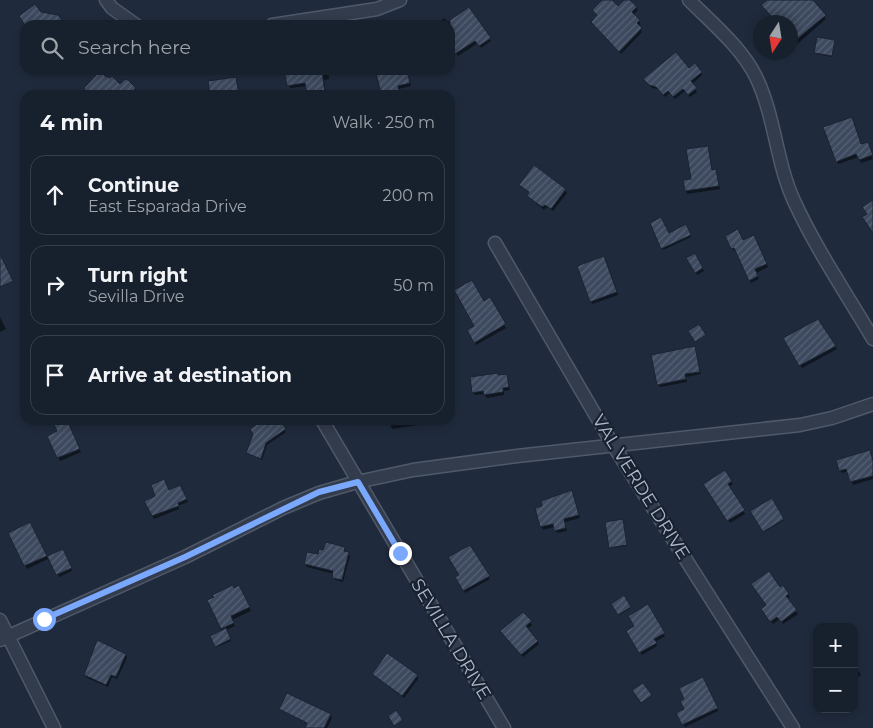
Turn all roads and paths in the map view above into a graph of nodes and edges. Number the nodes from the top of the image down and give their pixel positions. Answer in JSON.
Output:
{"nodes":[{"id":1,"x":106,"y":0,"type":"edge"},
{"id":2,"x":400,"y":0,"type":"edge"},
{"id":3,"x":689,"y":0,"type":"edge"},
{"id":4,"x":129,"y":20,"type":"edge"},
{"id":5,"x":305,"y":20,"type":"edge"},
{"id":6,"x":496,"y":243,"type":"dead end"},
{"id":7,"x":873,"y":339,"type":"edge"},
{"id":8,"x":873,"y":404,"type":"edge"},
{"id":9,"x":325,"y":425,"type":"edge"},
{"id":10,"x":613,"y":444,"type":"junction"},
{"id":11,"x":358,"y":482,"type":"junction"},
{"id":12,"x":0,"y":620,"type":"edge"},
{"id":13,"x":4,"y":638,"type":"edge"},
{"id":14,"x":54,"y":728,"type":"edge"},
{"id":15,"x":504,"y":728,"type":"edge"},
{"id":16,"x":793,"y":728,"type":"edge"}],
"edges":[{"from":1,"to":4,"type":"street"},
{"from":2,"to":5,"type":"street"},
{"from":3,"to":7,"type":"street"},
{"from":6,"to":10,"type":"street","name":"VAL VERDE DRIVE"},
{"from":8,"to":10,"type":"street"},
{"from":9,"to":11,"type":"street","name":"SEVILLA DRIVE"},
{"from":10,"to":11,"type":"street"},
{"from":10,"to":16,"type":"street","name":"VAL VERDE DRIVE"},
{"from":11,"to":13,"type":"street"},
{"from":11,"to":15,"type":"street","name":"SEVILLA DRIVE"},
{"from":12,"to":13,"type":"street"},
{"from":13,"to":14,"type":"street"}]}
